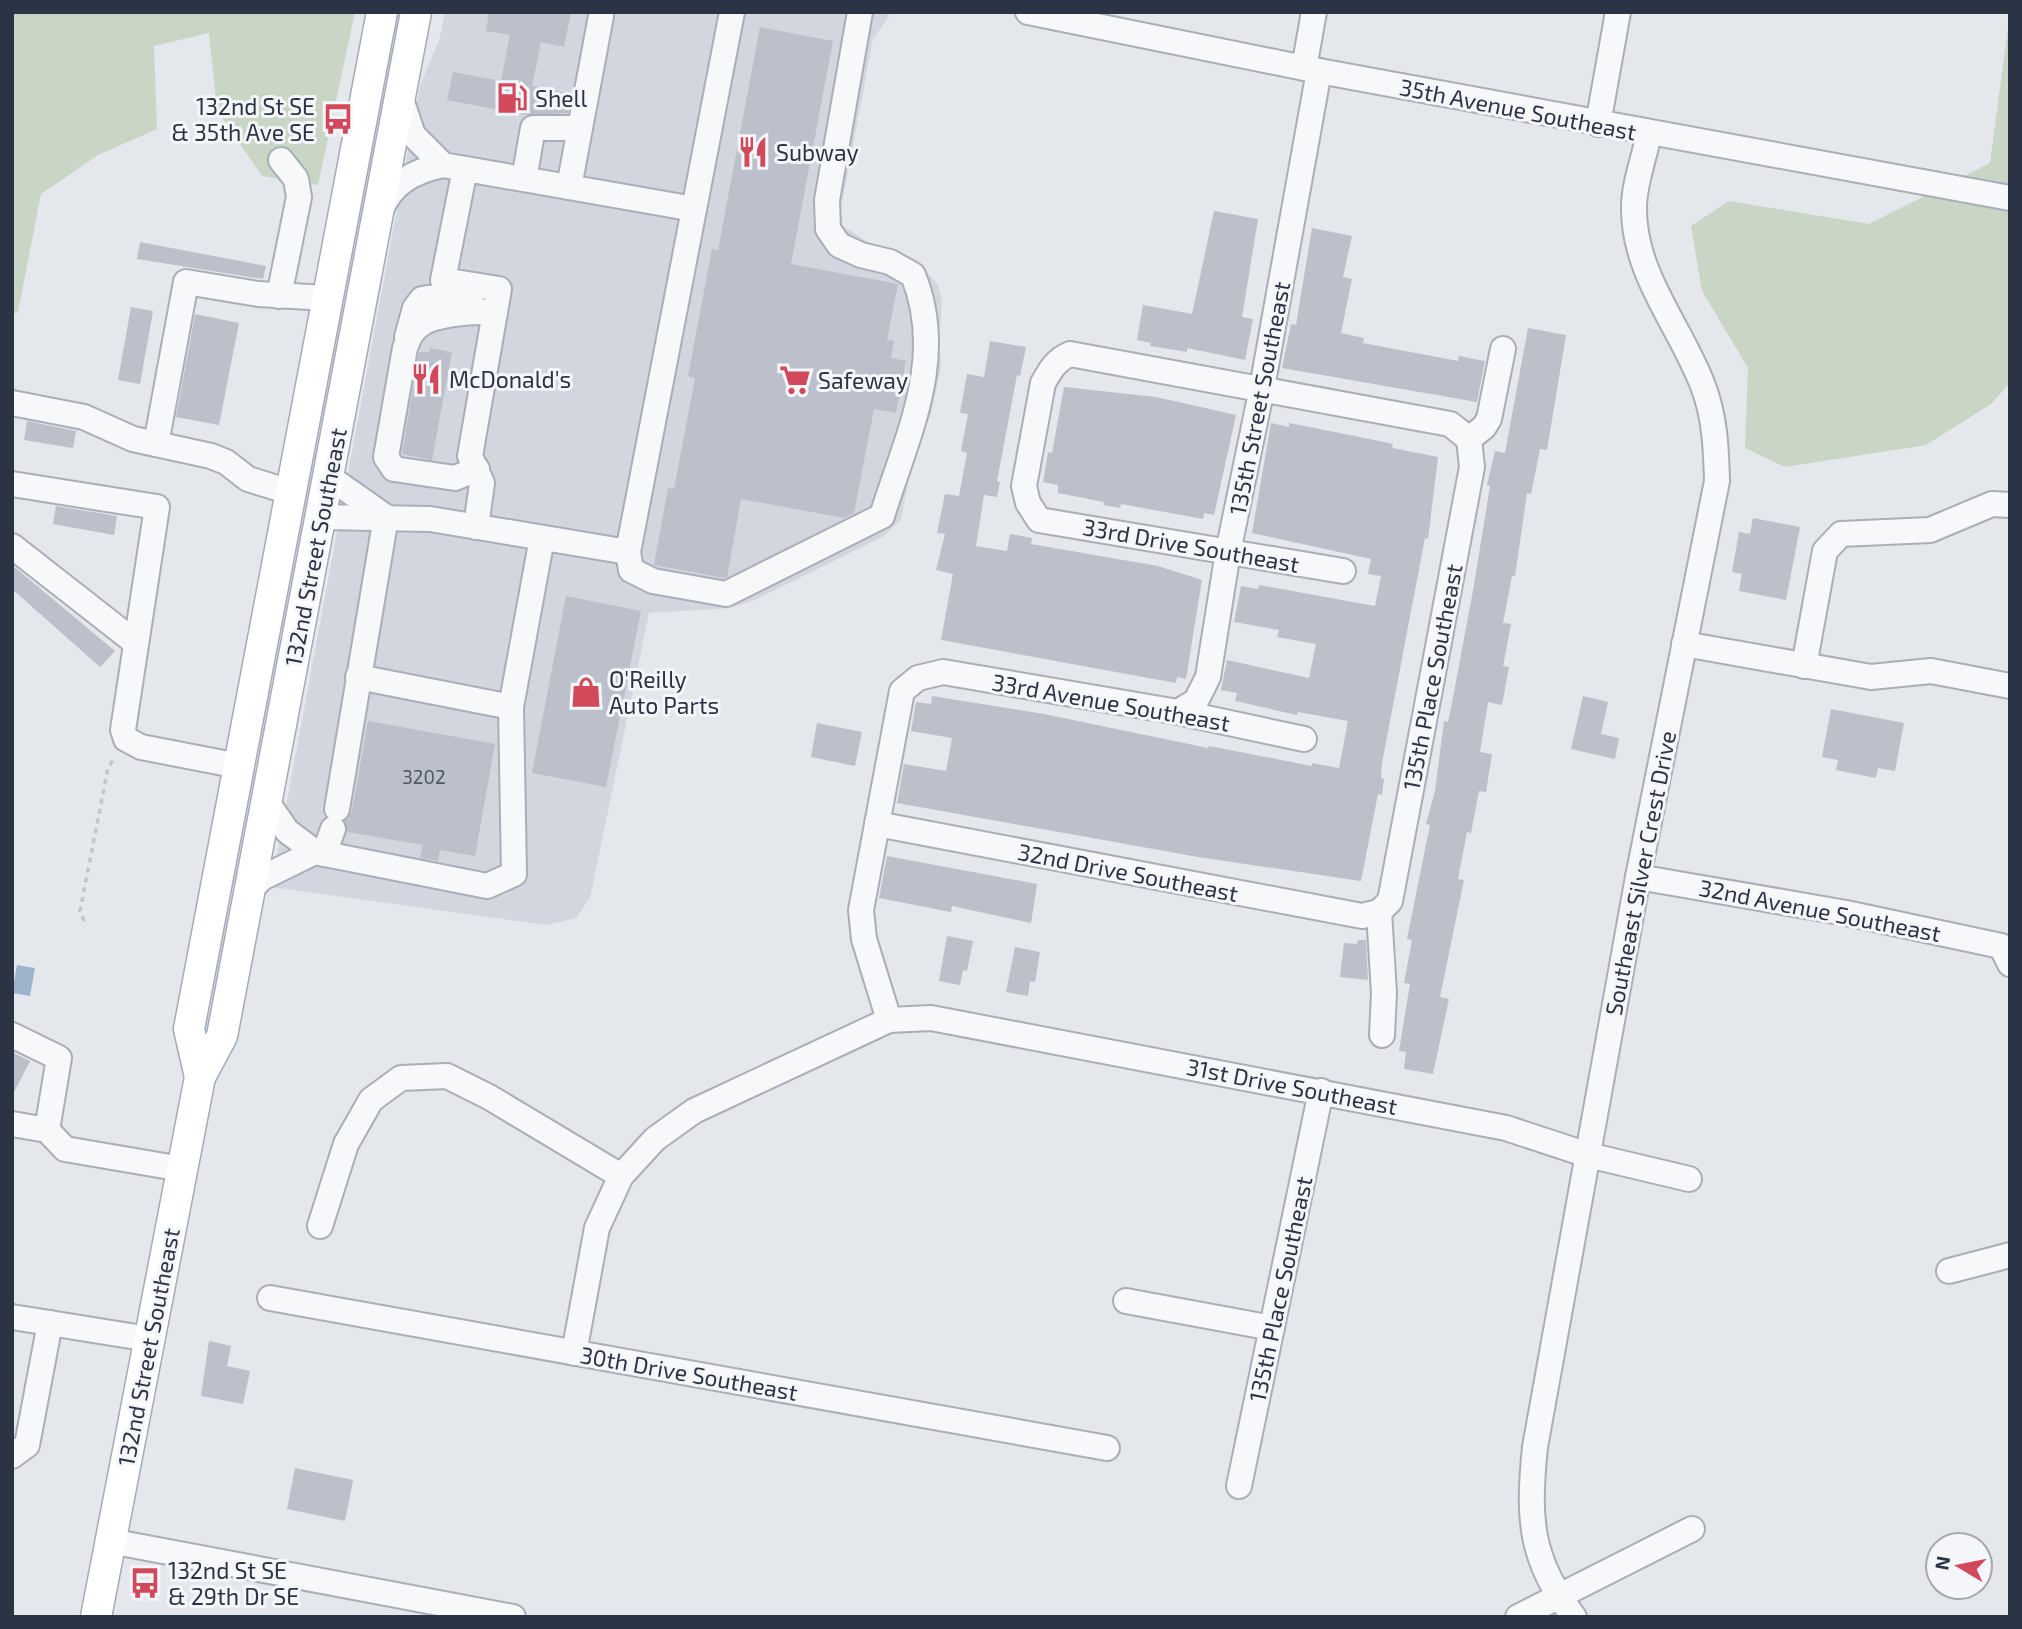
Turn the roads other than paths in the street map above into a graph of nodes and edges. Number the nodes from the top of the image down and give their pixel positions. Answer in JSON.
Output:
{"nodes":[{"id":1,"x":382,"y":12,"type":"edge"},
{"id":2,"x":416,"y":12,"type":"edge"},
{"id":3,"x":732,"y":12,"type":"edge"},
{"id":4,"x":860,"y":12,"type":"edge"},
{"id":5,"x":1314,"y":12,"type":"edge"},
{"id":6,"x":1618,"y":12,"type":"edge"},
{"id":7,"x":1040,"y":13,"type":"edge"},
{"id":8,"x":601,"y":16,"type":"dead end"},
{"id":9,"x":1312,"y":70,"type":"junction"},
{"id":10,"x":399,"y":93,"type":"junction"},
{"id":11,"x":1598,"y":124,"type":"junction"},
{"id":12,"x":580,"y":128,"type":"junction"},
{"id":13,"x":1649,"y":133,"type":"junction"},
{"id":14,"x":281,"y":160,"type":"dead end"},
{"id":15,"x":454,"y":167,"type":"junction"},
{"id":16,"x":524,"y":179,"type":"junction"},
{"id":17,"x":569,"y":187,"type":"junction"},
{"id":18,"x":2010,"y":198,"type":"edge"},
{"id":19,"x":694,"y":209,"type":"junction"},
{"id":20,"x":374,"y":229,"type":"junction"},
{"id":21,"x":279,"y":296,"type":"junction"},
{"id":22,"x":326,"y":306,"type":"junction"},
{"id":23,"x":487,"y":312,"type":"junction"},
{"id":24,"x":1503,"y":349,"type":"dead end"},
{"id":25,"x":1262,"y":388,"type":"junction"},
{"id":26,"x":12,"y":403,"type":"edge"},
{"id":27,"x":1469,"y":439,"type":"junction"},
{"id":28,"x":156,"y":444,"type":"junction"},
{"id":29,"x":477,"y":469,"type":"junction"},
{"id":30,"x":328,"y":477,"type":"junction"},
{"id":31,"x":12,"y":484,"type":"edge"},
{"id":32,"x":290,"y":492,"type":"junction"},
{"id":33,"x":2010,"y":505,"type":"edge"},
{"id":34,"x":321,"y":517,"type":"junction"},
{"id":35,"x":386,"y":517,"type":"junction"},
{"id":36,"x":476,"y":527,"type":"junction"},
{"id":37,"x":542,"y":538,"type":"junction"},
{"id":38,"x":12,"y":546,"type":"edge"},
{"id":39,"x":628,"y":552,"type":"junction"},
{"id":40,"x":1228,"y":552,"type":"junction"},
{"id":41,"x":1343,"y":571,"type":"dead end"},
{"id":42,"x":136,"y":643,"type":"junction"},
{"id":43,"x":1684,"y":644,"type":"junction"},
{"id":44,"x":294,"y":657,"type":"junction"},
{"id":45,"x":1804,"y":666,"type":"junction"},
{"id":46,"x":357,"y":684,"type":"junction"},
{"id":47,"x":2010,"y":685,"type":"edge"},
{"id":48,"x":511,"y":707,"type":"junction"},
{"id":49,"x":1178,"y":712,"type":"junction"},
{"id":50,"x":1304,"y":739,"type":"dead end"},
{"id":51,"x":239,"y":766,"type":"junction"},
{"id":52,"x":267,"y":802,"type":"junction"},
{"id":53,"x":877,"y":824,"type":"junction"},
{"id":54,"x":319,"y":853,"type":"junction"},
{"id":55,"x":1638,"y":877,"type":"junction"},
{"id":56,"x":250,"y":890,"type":"junction"},
{"id":57,"x":1379,"y":912,"type":"junction"},
{"id":58,"x":239,"y":946,"type":"junction"},
{"id":59,"x":2005,"y":955,"type":"edge"},
{"id":60,"x":889,"y":1020,"type":"junction"},
{"id":61,"x":12,"y":1035,"type":"edge"},
{"id":62,"x":1382,"y":1035,"type":"dead end"},
{"id":63,"x":200,"y":1076,"type":"junction"},
{"id":64,"x":1321,"y":1091,"type":"junction"},
{"id":65,"x":12,"y":1124,"type":"edge"},
{"id":66,"x":47,"y":1130,"type":"junction"},
{"id":67,"x":1588,"y":1155,"type":"junction"},
{"id":68,"x":182,"y":1169,"type":"junction"},
{"id":69,"x":621,"y":1177,"type":"junction"},
{"id":70,"x":1689,"y":1179,"type":"dead end"},
{"id":71,"x":320,"y":1226,"type":"dead end"},
{"id":72,"x":2010,"y":1255,"type":"edge"},
{"id":73,"x":1949,"y":1271,"type":"dead end"},
{"id":74,"x":270,"y":1298,"type":"dead end"},
{"id":75,"x":1126,"y":1301,"type":"dead end"},
{"id":76,"x":12,"y":1317,"type":"edge"},
{"id":77,"x":50,"y":1323,"type":"junction"},
{"id":78,"x":1272,"y":1328,"type":"junction"},
{"id":79,"x":149,"y":1339,"type":"junction"},
{"id":80,"x":574,"y":1353,"type":"junction"},
{"id":81,"x":1107,"y":1448,"type":"dead end"},
{"id":82,"x":12,"y":1456,"type":"edge"},
{"id":83,"x":1239,"y":1486,"type":"dead end"},
{"id":84,"x":1692,"y":1529,"type":"dead end"},
{"id":85,"x":110,"y":1541,"type":"junction"},
{"id":86,"x":1558,"y":1595,"type":"junction"},
{"id":87,"x":96,"y":1617,"type":"edge"},
{"id":88,"x":513,"y":1617,"type":"edge"},
{"id":89,"x":1518,"y":1617,"type":"edge"},
{"id":90,"x":1574,"y":1617,"type":"edge"}],
"edges":[{"from":1,"to":22,"type":"main road","name":"132nd Street Southeast"},
{"from":2,"to":10,"type":"main road","name":"132nd Street Southeast"},
{"from":3,"to":19,"type":"street"},
{"from":4,"to":39,"type":"street"},
{"from":5,"to":9,"type":"street","name":"135th Street Southeast"},
{"from":6,"to":11,"type":"street"},
{"from":7,"to":9,"type":"street","name":"35th Avenue Southeast"},
{"from":8,"to":12,"type":"street"},
{"from":9,"to":11,"type":"street","name":"35th Avenue Southeast"},
{"from":9,"to":25,"type":"street","name":"135th Street Southeast"},
{"from":10,"to":15,"type":"street"},
{"from":10,"to":20,"type":"main road","name":"132nd Street Southeast"},
{"from":11,"to":13,"type":"street","name":"35th Avenue Southeast"},
{"from":12,"to":16,"type":"street"},
{"from":12,"to":17,"type":"street"},
{"from":13,"to":18,"type":"street","name":"35th Avenue Southeast"},
{"from":13,"to":43,"type":"street","name":"Southeast Silver Crest Drive"},
{"from":14,"to":21,"type":"street"},
{"from":15,"to":16,"type":"street"},
{"from":15,"to":20,"type":"street"},
{"from":15,"to":23,"type":"street"},
{"from":16,"to":17,"type":"street"},
{"from":17,"to":19,"type":"street"},
{"from":19,"to":39,"type":"street"},
{"from":20,"to":30,"type":"main road","name":"132nd Street Southeast"},
{"from":21,"to":22,"type":"street"},
{"from":21,"to":28,"type":"street"},
{"from":22,"to":32,"type":"main road","name":"132nd Street Southeast"},
{"from":22,"to":34,"type":"main road"},
{"from":23,"to":29,"type":"street"},
{"from":23,"to":29,"type":"street"},
{"from":24,"to":27,"type":"street"},
{"from":25,"to":27,"type":"street"},
{"from":25,"to":40,"type":"street","name":"135th Street Southeast"},
{"from":25,"to":40,"type":"street","name":"33rd Drive Southeast"},
{"from":26,"to":28,"type":"street"},
{"from":27,"to":57,"type":"street","name":"135th Place Southeast"},
{"from":28,"to":32,"type":"street"},
{"from":29,"to":36,"type":"street"},
{"from":30,"to":34,"type":"main road","name":"132nd Street Southeast"},
{"from":30,"to":35,"type":"street"},
{"from":31,"to":42,"type":"street"},
{"from":32,"to":44,"type":"main road"},
{"from":32,"to":51,"type":"main road","name":"132nd Street Southeast"},
{"from":33,"to":45,"type":"street"},
{"from":34,"to":35,"type":"street"},
{"from":34,"to":44,"type":"main road","name":"132nd Street Southeast"},
{"from":35,"to":36,"type":"street"},
{"from":35,"to":46,"type":"street"},
{"from":36,"to":37,"type":"street"},
{"from":37,"to":39,"type":"street"},
{"from":37,"to":48,"type":"street"},
{"from":38,"to":42,"type":"street"},
{"from":40,"to":41,"type":"street","name":"33rd Drive Southeast"},
{"from":40,"to":49,"type":"street","name":"135th Street Southeast"},
{"from":42,"to":51,"type":"street"},
{"from":43,"to":45,"type":"street"},
{"from":43,"to":55,"type":"street","name":"Southeast Silver Crest Drive"},
{"from":44,"to":52,"type":"main road","name":"132nd Street Southeast"},
{"from":45,"to":47,"type":"street"},
{"from":46,"to":48,"type":"street"},
{"from":46,"to":54,"type":"street"},
{"from":48,"to":54,"type":"street"},
{"from":49,"to":50,"type":"street","name":"33rd Avenue Southeast"},
{"from":49,"to":53,"type":"street","name":"33rd Avenue Southeast"},
{"from":51,"to":58,"type":"main road"},
{"from":51,"to":63,"type":"main road","name":"132nd Street Southeast"},
{"from":52,"to":54,"type":"street"},
{"from":52,"to":56,"type":"main road","name":"132nd Street Southeast"},
{"from":53,"to":57,"type":"street","name":"32nd Drive Southeast"},
{"from":53,"to":60,"type":"street"},
{"from":54,"to":56,"type":"street"},
{"from":55,"to":59,"type":"street","name":"32nd Avenue Southeast"},
{"from":55,"to":67,"type":"street","name":"Southeast Silver Crest Drive"},
{"from":56,"to":58,"type":"main road","name":"132nd Street Southeast"},
{"from":57,"to":62,"type":"street"},
{"from":58,"to":63,"type":"main road","name":"132nd Street Southeast"},
{"from":60,"to":64,"type":"street","name":"31st Drive Southeast"},
{"from":60,"to":69,"type":"street"},
{"from":61,"to":66,"type":"street"},
{"from":63,"to":68,"type":"main road","name":"132nd Street Southeast"},
{"from":64,"to":67,"type":"street","name":"31st Drive Southeast"},
{"from":64,"to":78,"type":"street","name":"135th Place Southeast"},
{"from":65,"to":66,"type":"street"},
{"from":66,"to":68,"type":"street"},
{"from":67,"to":70,"type":"street","name":"31st Drive Southeast"},
{"from":67,"to":86,"type":"street","name":"Southeast Silver Crest Drive"},
{"from":68,"to":79,"type":"main road","name":"132nd Street Southeast"},
{"from":69,"to":71,"type":"street"},
{"from":69,"to":80,"type":"street"},
{"from":72,"to":73,"type":"street"},
{"from":74,"to":80,"type":"street","name":"30th Drive Southeast"},
{"from":75,"to":78,"type":"street"},
{"from":76,"to":77,"type":"street"},
{"from":77,"to":79,"type":"street"},
{"from":77,"to":82,"type":"street"},
{"from":78,"to":83,"type":"street","name":"135th Place Southeast"},
{"from":79,"to":85,"type":"main road","name":"132nd Street Southeast"},
{"from":80,"to":81,"type":"street","name":"30th Drive Southeast"},
{"from":84,"to":86,"type":"street"},
{"from":85,"to":87,"type":"main road","name":"132nd Street Southeast"},
{"from":85,"to":88,"type":"street"},
{"from":86,"to":89,"type":"street"},
{"from":86,"to":90,"type":"street","name":"Southeast Silver Crest Drive"}]}
